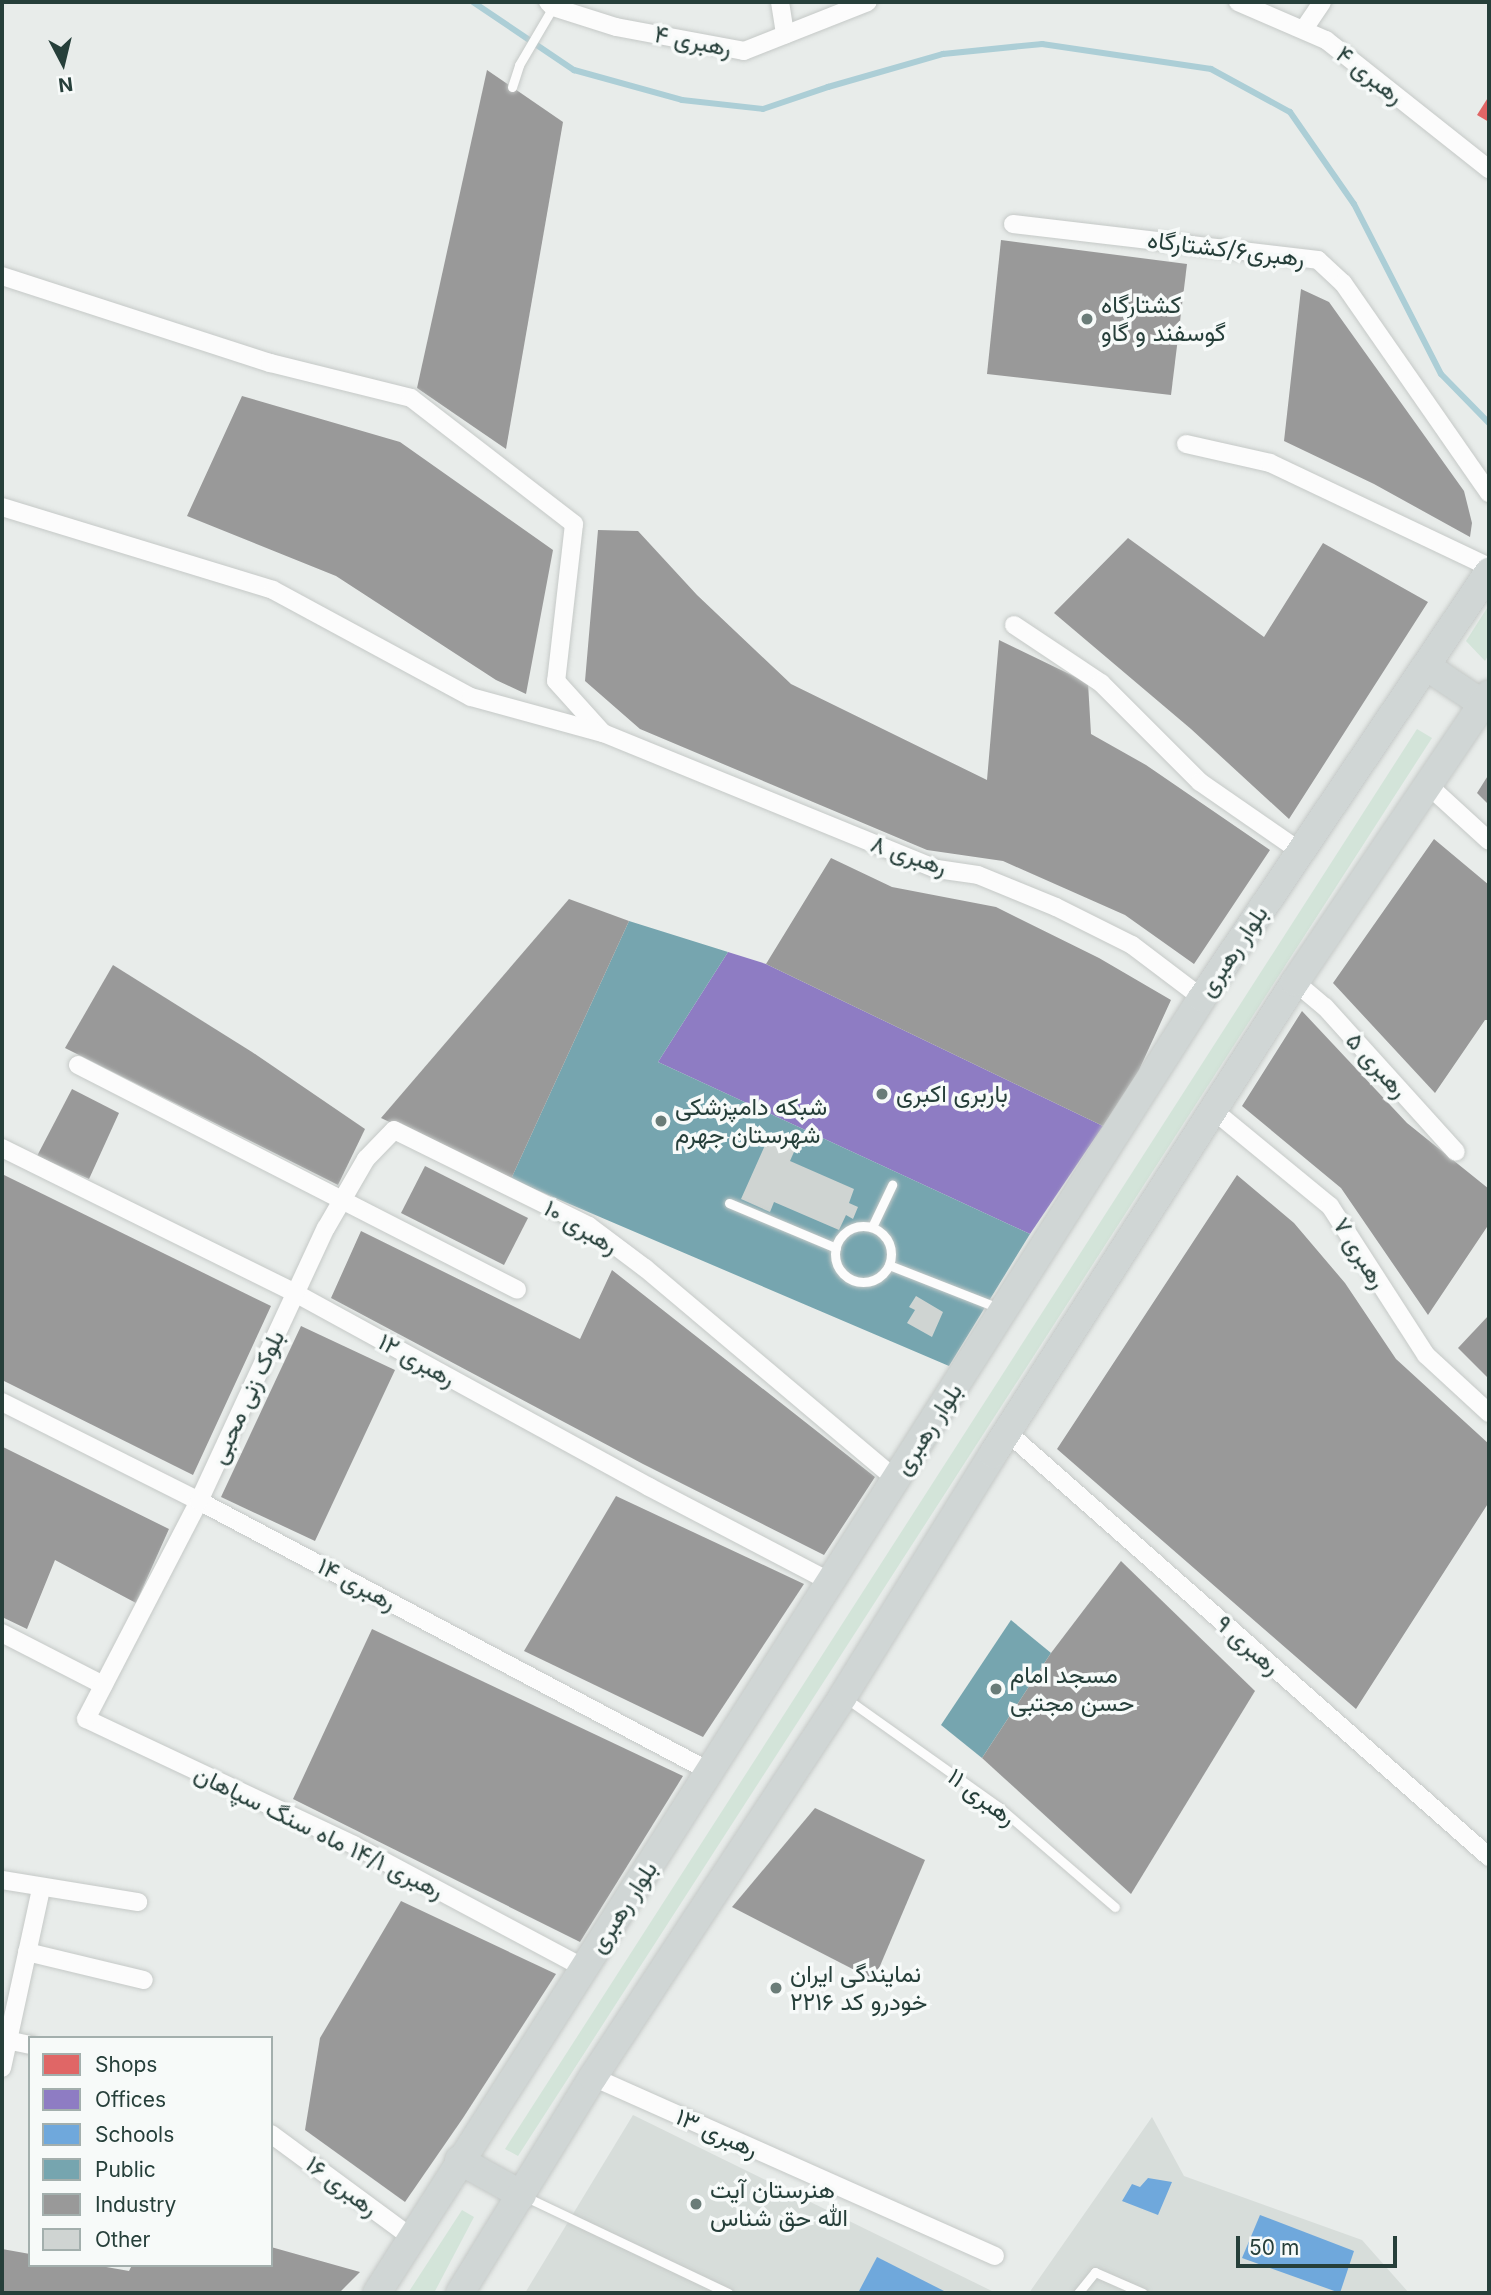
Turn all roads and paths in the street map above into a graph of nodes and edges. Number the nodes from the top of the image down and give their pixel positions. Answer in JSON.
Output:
{"nodes":[{"id":1,"x":780,"y":2,"type":"edge"},
{"id":2,"x":866,"y":2,"type":"edge"},
{"id":3,"x":1238,"y":2,"type":"edge"},
{"id":4,"x":1322,"y":2,"type":"edge"},
{"id":5,"x":550,"y":4,"type":"edge"},
{"id":6,"x":1304,"y":29,"type":"junction"},
{"id":7,"x":785,"y":35,"type":"junction"},
{"id":8,"x":512,"y":87,"type":"dead end"},
{"id":9,"x":1489,"y":169,"type":"edge"},
{"id":10,"x":1013,"y":224,"type":"dead end"},
{"id":11,"x":2,"y":275,"type":"edge"},
{"id":12,"x":1186,"y":444,"type":"dead end"},
{"id":13,"x":1489,"y":493,"type":"edge"},
{"id":14,"x":2,"y":507,"type":"edge"},
{"id":15,"x":1489,"y":569,"type":"edge"},
{"id":16,"x":1014,"y":625,"type":"dead end"},
{"id":17,"x":1426,"y":666,"type":"junction"},
{"id":18,"x":1486,"y":699,"type":"edge"},
{"id":19,"x":603,"y":733,"type":"junction"},
{"id":20,"x":1429,"y":786,"type":"junction"},
{"id":21,"x":1489,"y":841,"type":"edge"},
{"id":22,"x":1301,"y":852,"type":"junction"},
{"id":23,"x":1295,"y":982,"type":"junction"},
{"id":24,"x":1202,"y":998,"type":"junction"},
{"id":25,"x":78,"y":1065,"type":"dead end"},
{"id":26,"x":1213,"y":1110,"type":"junction"},
{"id":27,"x":2,"y":1148,"type":"edge"},
{"id":28,"x":1456,"y":1152,"type":"dead end"},
{"id":29,"x":892,"y":1185,"type":"dead end"},
{"id":30,"x":344,"y":1198,"type":"junction"},
{"id":31,"x":729,"y":1203,"type":"dead end"},
{"id":32,"x":872,"y":1227,"type":"junction"},
{"id":33,"x":836,"y":1248,"type":"junction"},
{"id":34,"x":889,"y":1265,"type":"junction"},
{"id":35,"x":517,"y":1290,"type":"dead end"},
{"id":36,"x":295,"y":1293,"type":"junction"},
{"id":37,"x":1004,"y":1310,"type":"junction"},
{"id":38,"x":2,"y":1402,"type":"edge"},
{"id":39,"x":1489,"y":1413,"type":"edge"},
{"id":40,"x":1007,"y":1432,"type":"junction"},
{"id":41,"x":896,"y":1479,"type":"junction"},
{"id":42,"x":200,"y":1501,"type":"junction"},
{"id":43,"x":829,"y":1581,"type":"junction"},
{"id":44,"x":2,"y":1633,"type":"edge"},
{"id":45,"x":103,"y":1685,"type":"junction"},
{"id":46,"x":843,"y":1696,"type":"junction"},
{"id":47,"x":709,"y":1771,"type":"junction"},
{"id":48,"x":1489,"y":1857,"type":"edge"},
{"id":49,"x":2,"y":1880,"type":"edge"},
{"id":50,"x":41,"y":1889,"type":"junction"},
{"id":51,"x":138,"y":1902,"type":"dead end"},
{"id":52,"x":1115,"y":1907,"type":"dead end"},
{"id":53,"x":27,"y":1952,"type":"junction"},
{"id":54,"x":584,"y":1968,"type":"junction"},
{"id":55,"x":144,"y":1980,"type":"dead end"},
{"id":56,"x":5,"y":2039,"type":"edge"},
{"id":57,"x":28,"y":2045,"type":"edge"},
{"id":58,"x":2,"y":2068,"type":"edge"},
{"id":59,"x":593,"y":2077,"type":"junction"},
{"id":60,"x":273,"y":2135,"type":"edge"},
{"id":61,"x":459,"y":2160,"type":"junction"},
{"id":62,"x":522,"y":2195,"type":"junction"},
{"id":63,"x":412,"y":2238,"type":"junction"},
{"id":64,"x":995,"y":2256,"type":"dead end"},
{"id":65,"x":377,"y":2293,"type":"edge"},
{"id":66,"x":460,"y":2293,"type":"edge"},
{"id":67,"x":728,"y":2293,"type":"edge"},
{"id":68,"x":1078,"y":2293,"type":"edge"},
{"id":69,"x":1143,"y":2293,"type":"edge"}],
"edges":[{"from":1,"to":7,"type":"street"},
{"from":2,"to":7,"type":"street","name":"رهبری ۴"},
{"from":3,"to":6,"type":"street","name":"رهبری ۴"},
{"from":4,"to":6,"type":"street"},
{"from":5,"to":7,"type":"street","name":"رهبری ۴"},
{"from":5,"to":8,"type":"lane"},
{"from":6,"to":9,"type":"street","name":"رهبری ۴"},
{"from":10,"to":13,"type":"street","name":"رهبری۶/کشتارگاه"},
{"from":11,"to":19,"type":"street"},
{"from":12,"to":15,"type":"street"},
{"from":14,"to":19,"type":"street","name":"رهبری ۸"},
{"from":15,"to":17,"type":"main road","name":"بلوار رهبری"},
{"from":16,"to":22,"type":"street"},
{"from":17,"to":18,"type":"main road"},
{"from":17,"to":22,"type":"main road","name":"بلوار رهبری"},
{"from":18,"to":20,"type":"main road"},
{"from":19,"to":24,"type":"street","name":"رهبری ۸"},
{"from":20,"to":21,"type":"street"},
{"from":20,"to":23,"type":"main road"},
{"from":22,"to":24,"type":"main road","name":"بلوار رهبری"},
{"from":23,"to":26,"type":"main road"},
{"from":23,"to":28,"type":"street","name":"رهبری ۵"},
{"from":24,"to":37,"type":"main road","name":"بلوار رهبری"},
{"from":25,"to":30,"type":"street"},
{"from":26,"to":39,"type":"street","name":"رهبری ۷"},
{"from":26,"to":40,"type":"main road"},
{"from":27,"to":36,"type":"street","name":"رهبری ۱۲"},
{"from":29,"to":32,"type":"lane"},
{"from":30,"to":35,"type":"street"},
{"from":30,"to":36,"type":"street","name":"رهبری ۱۰"},
{"from":30,"to":41,"type":"street","name":"رهبری ۱۰"},
{"from":31,"to":33,"type":"lane"},
{"from":32,"to":33,"type":"lane"},
{"from":32,"to":34,"type":"lane"},
{"from":33,"to":34,"type":"lane"},
{"from":34,"to":37,"type":"lane"},
{"from":36,"to":42,"type":"street","name":"بلوک زنی محبی"},
{"from":36,"to":43,"type":"street","name":"رهبری ۱۲"},
{"from":37,"to":41,"type":"main road","name":"بلوار رهبری"},
{"from":38,"to":42,"type":"street","name":"رهبری ۱۴"},
{"from":40,"to":46,"type":"main road"},
{"from":40,"to":48,"type":"street","name":"رهبری ۹"},
{"from":41,"to":43,"type":"main road","name":"بلوار رهبری"},
{"from":42,"to":45,"type":"street","name":"رهبری ۱۴/۱ ماه سنگ سپاهان"},
{"from":42,"to":47,"type":"street","name":"رهبری ۱۴"},
{"from":43,"to":47,"type":"main road","name":"بلوار رهبری"},
{"from":44,"to":45,"type":"street"},
{"from":45,"to":54,"type":"street","name":"رهبری ۱۴/۱ ماه سنگ سپاهان"},
{"from":46,"to":52,"type":"lane","name":"رهبری ۱۱"},
{"from":46,"to":59,"type":"main road"},
{"from":47,"to":54,"type":"main road","name":"بلوار رهبری"},
{"from":49,"to":50,"type":"street"},
{"from":50,"to":51,"type":"street"},
{"from":50,"to":53,"type":"street"},
{"from":53,"to":55,"type":"street"},
{"from":53,"to":56,"type":"street"},
{"from":54,"to":61,"type":"main road","name":"بلوار رهبری"},
{"from":56,"to":57,"type":"street"},
{"from":56,"to":58,"type":"street"},
{"from":59,"to":62,"type":"main road"},
{"from":59,"to":64,"type":"street","name":"رهبری ۱۳"},
{"from":60,"to":63,"type":"street","name":"رهبری ۱۶"},
{"from":61,"to":62,"type":"main road"},
{"from":61,"to":63,"type":"main road","name":"بلوار رهبری"},
{"from":62,"to":66,"type":"main road"},
{"from":62,"to":67,"type":"lane"},
{"from":63,"to":65,"type":"main road","name":"بلوار رهبری"},
{"from":68,"to":69,"type":"lane"}]}
